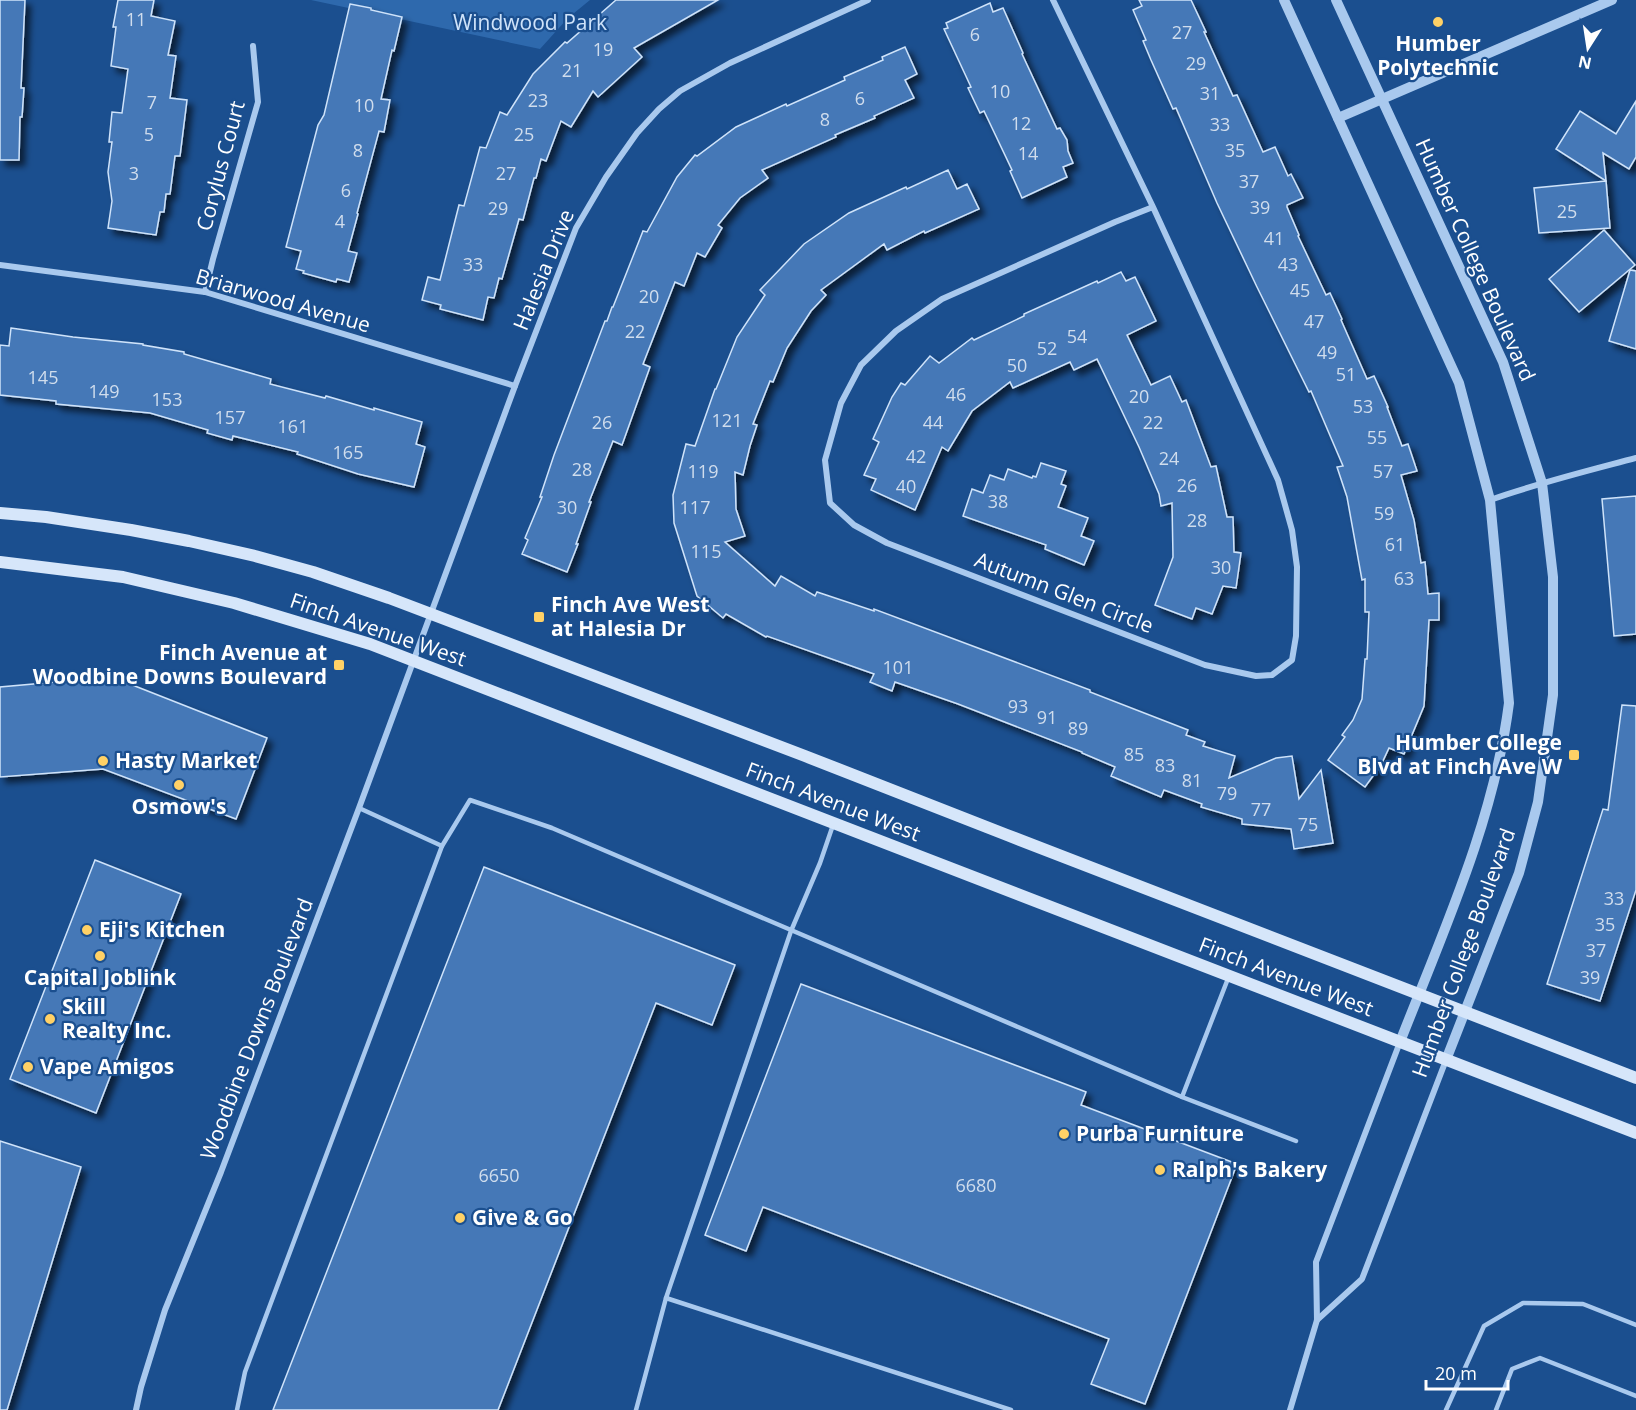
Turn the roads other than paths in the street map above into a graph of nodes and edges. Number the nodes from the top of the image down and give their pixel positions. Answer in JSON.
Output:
{"nodes":[{"id":1,"x":868,"y":0,"type":"edge"},
{"id":2,"x":1053,"y":0,"type":"edge"},
{"id":3,"x":1284,"y":0,"type":"edge"},
{"id":4,"x":1336,"y":0,"type":"edge"},
{"id":5,"x":1612,"y":0,"type":"edge"},
{"id":6,"x":253,"y":46,"type":"dead end"},
{"id":7,"x":1382,"y":99,"type":"junction"},
{"id":8,"x":1338,"y":118,"type":"junction"},
{"id":9,"x":1153,"y":207,"type":"junction"},
{"id":10,"x":0,"y":265,"type":"edge"},
{"id":11,"x":206,"y":292,"type":"junction"},
{"id":12,"x":515,"y":386,"type":"junction"},
{"id":13,"x":1636,"y":458,"type":"edge"},
{"id":14,"x":1542,"y":483,"type":"junction"},
{"id":15,"x":1490,"y":500,"type":"junction"},
{"id":16,"x":0,"y":513,"type":"edge"},
{"id":17,"x":0,"y":562,"type":"edge"},
{"id":18,"x":431,"y":614,"type":"junction"},
{"id":19,"x":414,"y":661,"type":"junction"},
{"id":20,"x":359,"y":808,"type":"junction"},
{"id":21,"x":833,"y":823,"type":"junction"},
{"id":22,"x":442,"y":846,"type":"junction"},
{"id":23,"x":791,"y":931,"type":"junction"},
{"id":24,"x":1229,"y":976,"type":"junction"},
{"id":25,"x":1419,"y":994,"type":"junction"},
{"id":26,"x":1465,"y":1012,"type":"junction"},
{"id":27,"x":1400,"y":1042,"type":"junction"},
{"id":28,"x":1446,"y":1060,"type":"junction"},
{"id":29,"x":1636,"y":1078,"type":"edge"},
{"id":30,"x":1182,"y":1097,"type":"junction"},
{"id":31,"x":1636,"y":1132,"type":"edge"},
{"id":32,"x":1296,"y":1141,"type":"dead end"},
{"id":33,"x":666,"y":1298,"type":"junction"},
{"id":34,"x":1317,"y":1320,"type":"junction"},
{"id":35,"x":1636,"y":1324,"type":"edge"},
{"id":36,"x":1636,"y":1396,"type":"edge"},
{"id":37,"x":136,"y":1410,"type":"edge"},
{"id":38,"x":237,"y":1410,"type":"edge"},
{"id":39,"x":636,"y":1410,"type":"edge"},
{"id":40,"x":1011,"y":1410,"type":"edge"},
{"id":41,"x":1290,"y":1410,"type":"edge"},
{"id":42,"x":1446,"y":1410,"type":"edge"},
{"id":43,"x":1496,"y":1410,"type":"edge"}],
"edges":[{"from":1,"to":12,"type":"street","name":"Halesia Drive"},
{"from":2,"to":9,"type":"street","name":"Autumn Glen Circle"},
{"from":3,"to":8,"type":"street","name":"Humber College Boulevard"},
{"from":4,"to":7,"type":"street","name":"Humber College Boulevard"},
{"from":5,"to":7,"type":"street"},
{"from":6,"to":11,"type":"street","name":"Corylus Court"},
{"from":7,"to":8,"type":"street"},
{"from":7,"to":14,"type":"street","name":"Humber College Boulevard"},
{"from":8,"to":15,"type":"street","name":"Humber College Boulevard"},
{"from":9,"to":9,"type":"street","name":"Autumn Glen Circle"},
{"from":10,"to":11,"type":"street","name":"Briarwood Avenue"},
{"from":11,"to":12,"type":"street","name":"Briarwood Avenue"},
{"from":12,"to":18,"type":"street","name":"Halesia Drive"},
{"from":13,"to":14,"type":"street"},
{"from":14,"to":15,"type":"street"},
{"from":14,"to":26,"type":"street","name":"Humber College Boulevard"},
{"from":15,"to":25,"type":"street","name":"Humber College Boulevard"},
{"from":16,"to":18,"type":"main road","name":"Finch Avenue West"},
{"from":17,"to":19,"type":"main road","name":"Finch Avenue West"},
{"from":18,"to":19,"type":"street","name":"Halesia Drive"},
{"from":18,"to":25,"type":"main road","name":"Finch Avenue West"},
{"from":19,"to":20,"type":"street","name":"Woodbine Downs Boulevard"},
{"from":19,"to":21,"type":"main road","name":"Finch Avenue West"},
{"from":20,"to":22,"type":"lane"},
{"from":20,"to":37,"type":"street","name":"Woodbine Downs Boulevard"},
{"from":21,"to":23,"type":"lane"},
{"from":21,"to":24,"type":"main road","name":"Finch Avenue West"},
{"from":22,"to":23,"type":"lane"},
{"from":22,"to":38,"type":"lane"},
{"from":23,"to":30,"type":"lane"},
{"from":23,"to":33,"type":"lane"},
{"from":24,"to":27,"type":"main road","name":"Finch Avenue West"},
{"from":24,"to":30,"type":"lane"},
{"from":25,"to":26,"type":"main road","name":"Finch Avenue West"},
{"from":25,"to":27,"type":"street","name":"Humber College Boulevard"},
{"from":26,"to":28,"type":"street","name":"Humber College Boulevard"},
{"from":26,"to":29,"type":"main road","name":"Finch Avenue West"},
{"from":27,"to":28,"type":"main road","name":"Finch Avenue West"},
{"from":27,"to":34,"type":"street","name":"Humber College Boulevard"},
{"from":28,"to":31,"type":"main road","name":"Finch Avenue West"},
{"from":28,"to":34,"type":"street","name":"Humber College Boulevard"},
{"from":30,"to":32,"type":"lane"},
{"from":33,"to":39,"type":"lane"},
{"from":33,"to":40,"type":"lane"},
{"from":34,"to":41,"type":"street","name":"Humber College Boulevard"},
{"from":35,"to":42,"type":"lane"},
{"from":36,"to":43,"type":"lane"}]}
